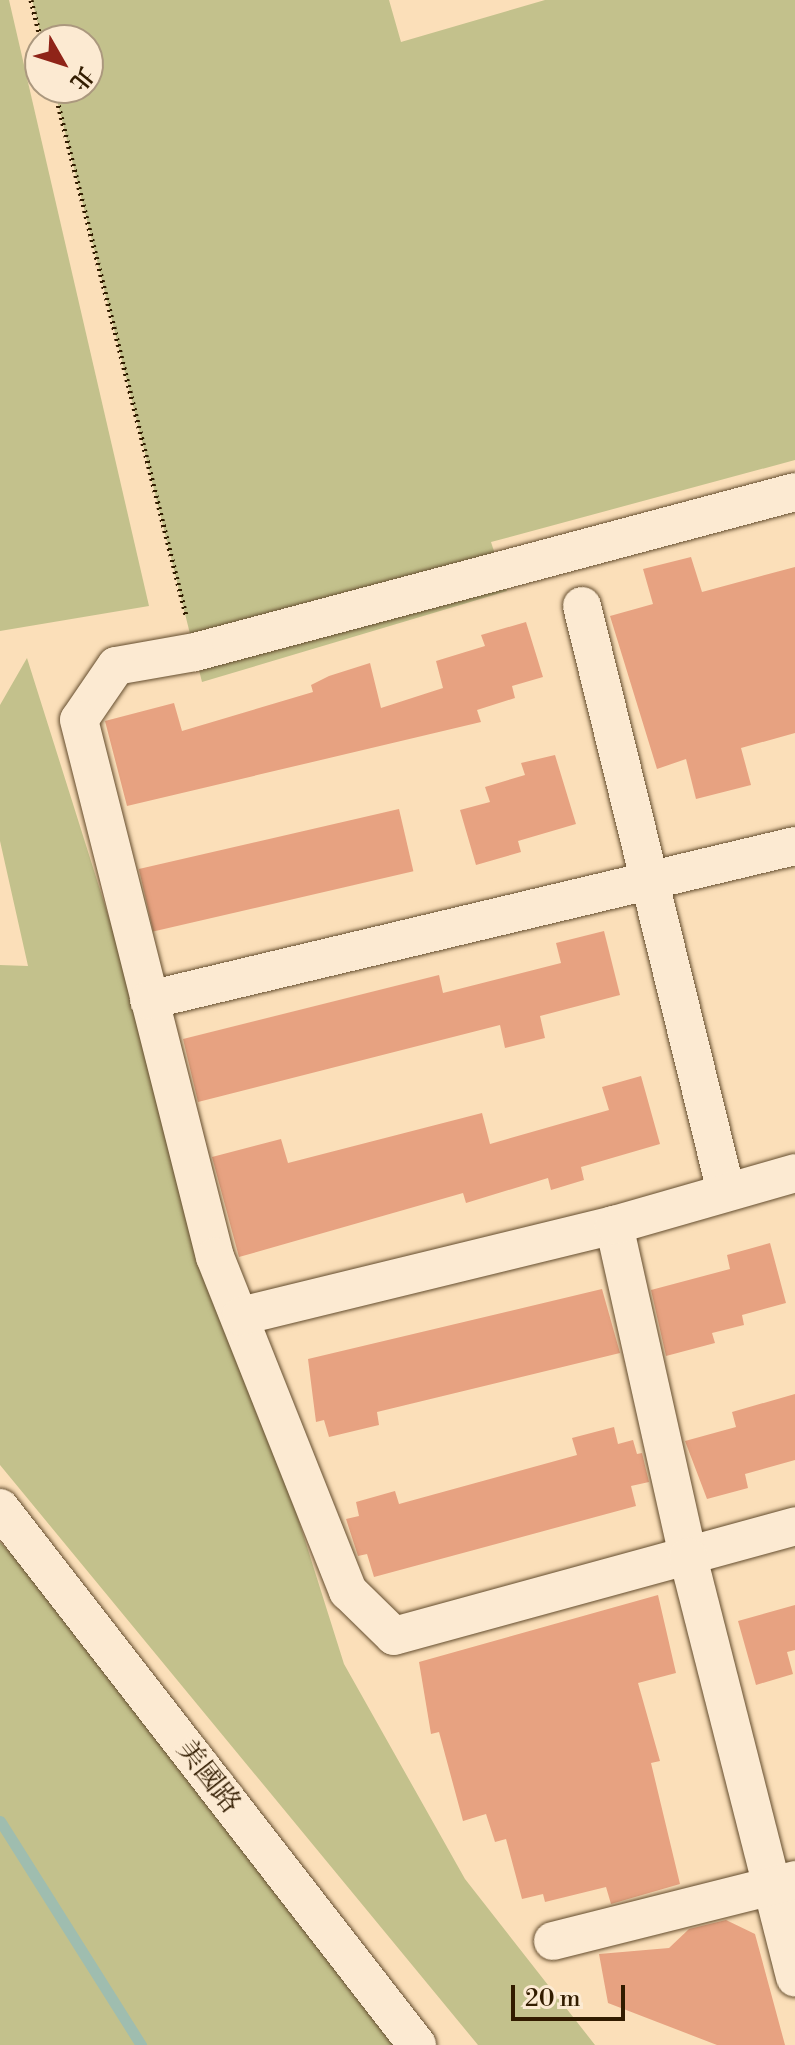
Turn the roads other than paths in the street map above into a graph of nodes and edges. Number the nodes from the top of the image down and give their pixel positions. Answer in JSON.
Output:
{"nodes":[{"id":1,"x":795,"y":492,"type":"edge"},
{"id":2,"x":582,"y":606,"type":"dead end"},
{"id":3,"x":795,"y":846,"type":"edge"},
{"id":4,"x":654,"y":881,"type":"junction"},
{"id":5,"x":149,"y":1000,"type":"junction"},
{"id":6,"x":795,"y":1173,"type":"edge"},
{"id":7,"x":726,"y":1192,"type":"junction"},
{"id":8,"x":614,"y":1225,"type":"junction"},
{"id":9,"x":241,"y":1316,"type":"junction"},
{"id":10,"x":0,"y":1508,"type":"edge"},
{"id":11,"x":795,"y":1526,"type":"edge"},
{"id":12,"x":688,"y":1557,"type":"junction"},
{"id":13,"x":782,"y":1884,"type":"edge"},
{"id":14,"x":553,"y":1941,"type":"dead end"},
{"id":15,"x":795,"y":1978,"type":"edge"},
{"id":16,"x":417,"y":2045,"type":"edge"}],
"edges":[{"from":1,"to":5,"type":"street"},
{"from":2,"to":4,"type":"street"},
{"from":3,"to":4,"type":"street"},
{"from":4,"to":5,"type":"street"},
{"from":4,"to":7,"type":"street"},
{"from":5,"to":9,"type":"street"},
{"from":6,"to":7,"type":"street"},
{"from":7,"to":8,"type":"street"},
{"from":8,"to":9,"type":"street"},
{"from":8,"to":12,"type":"street"},
{"from":9,"to":12,"type":"street"},
{"from":10,"to":16,"type":"street","name":"美國路"},
{"from":11,"to":12,"type":"street"},
{"from":12,"to":13,"type":"street"},
{"from":13,"to":14,"type":"street"},
{"from":13,"to":15,"type":"street"}]}
